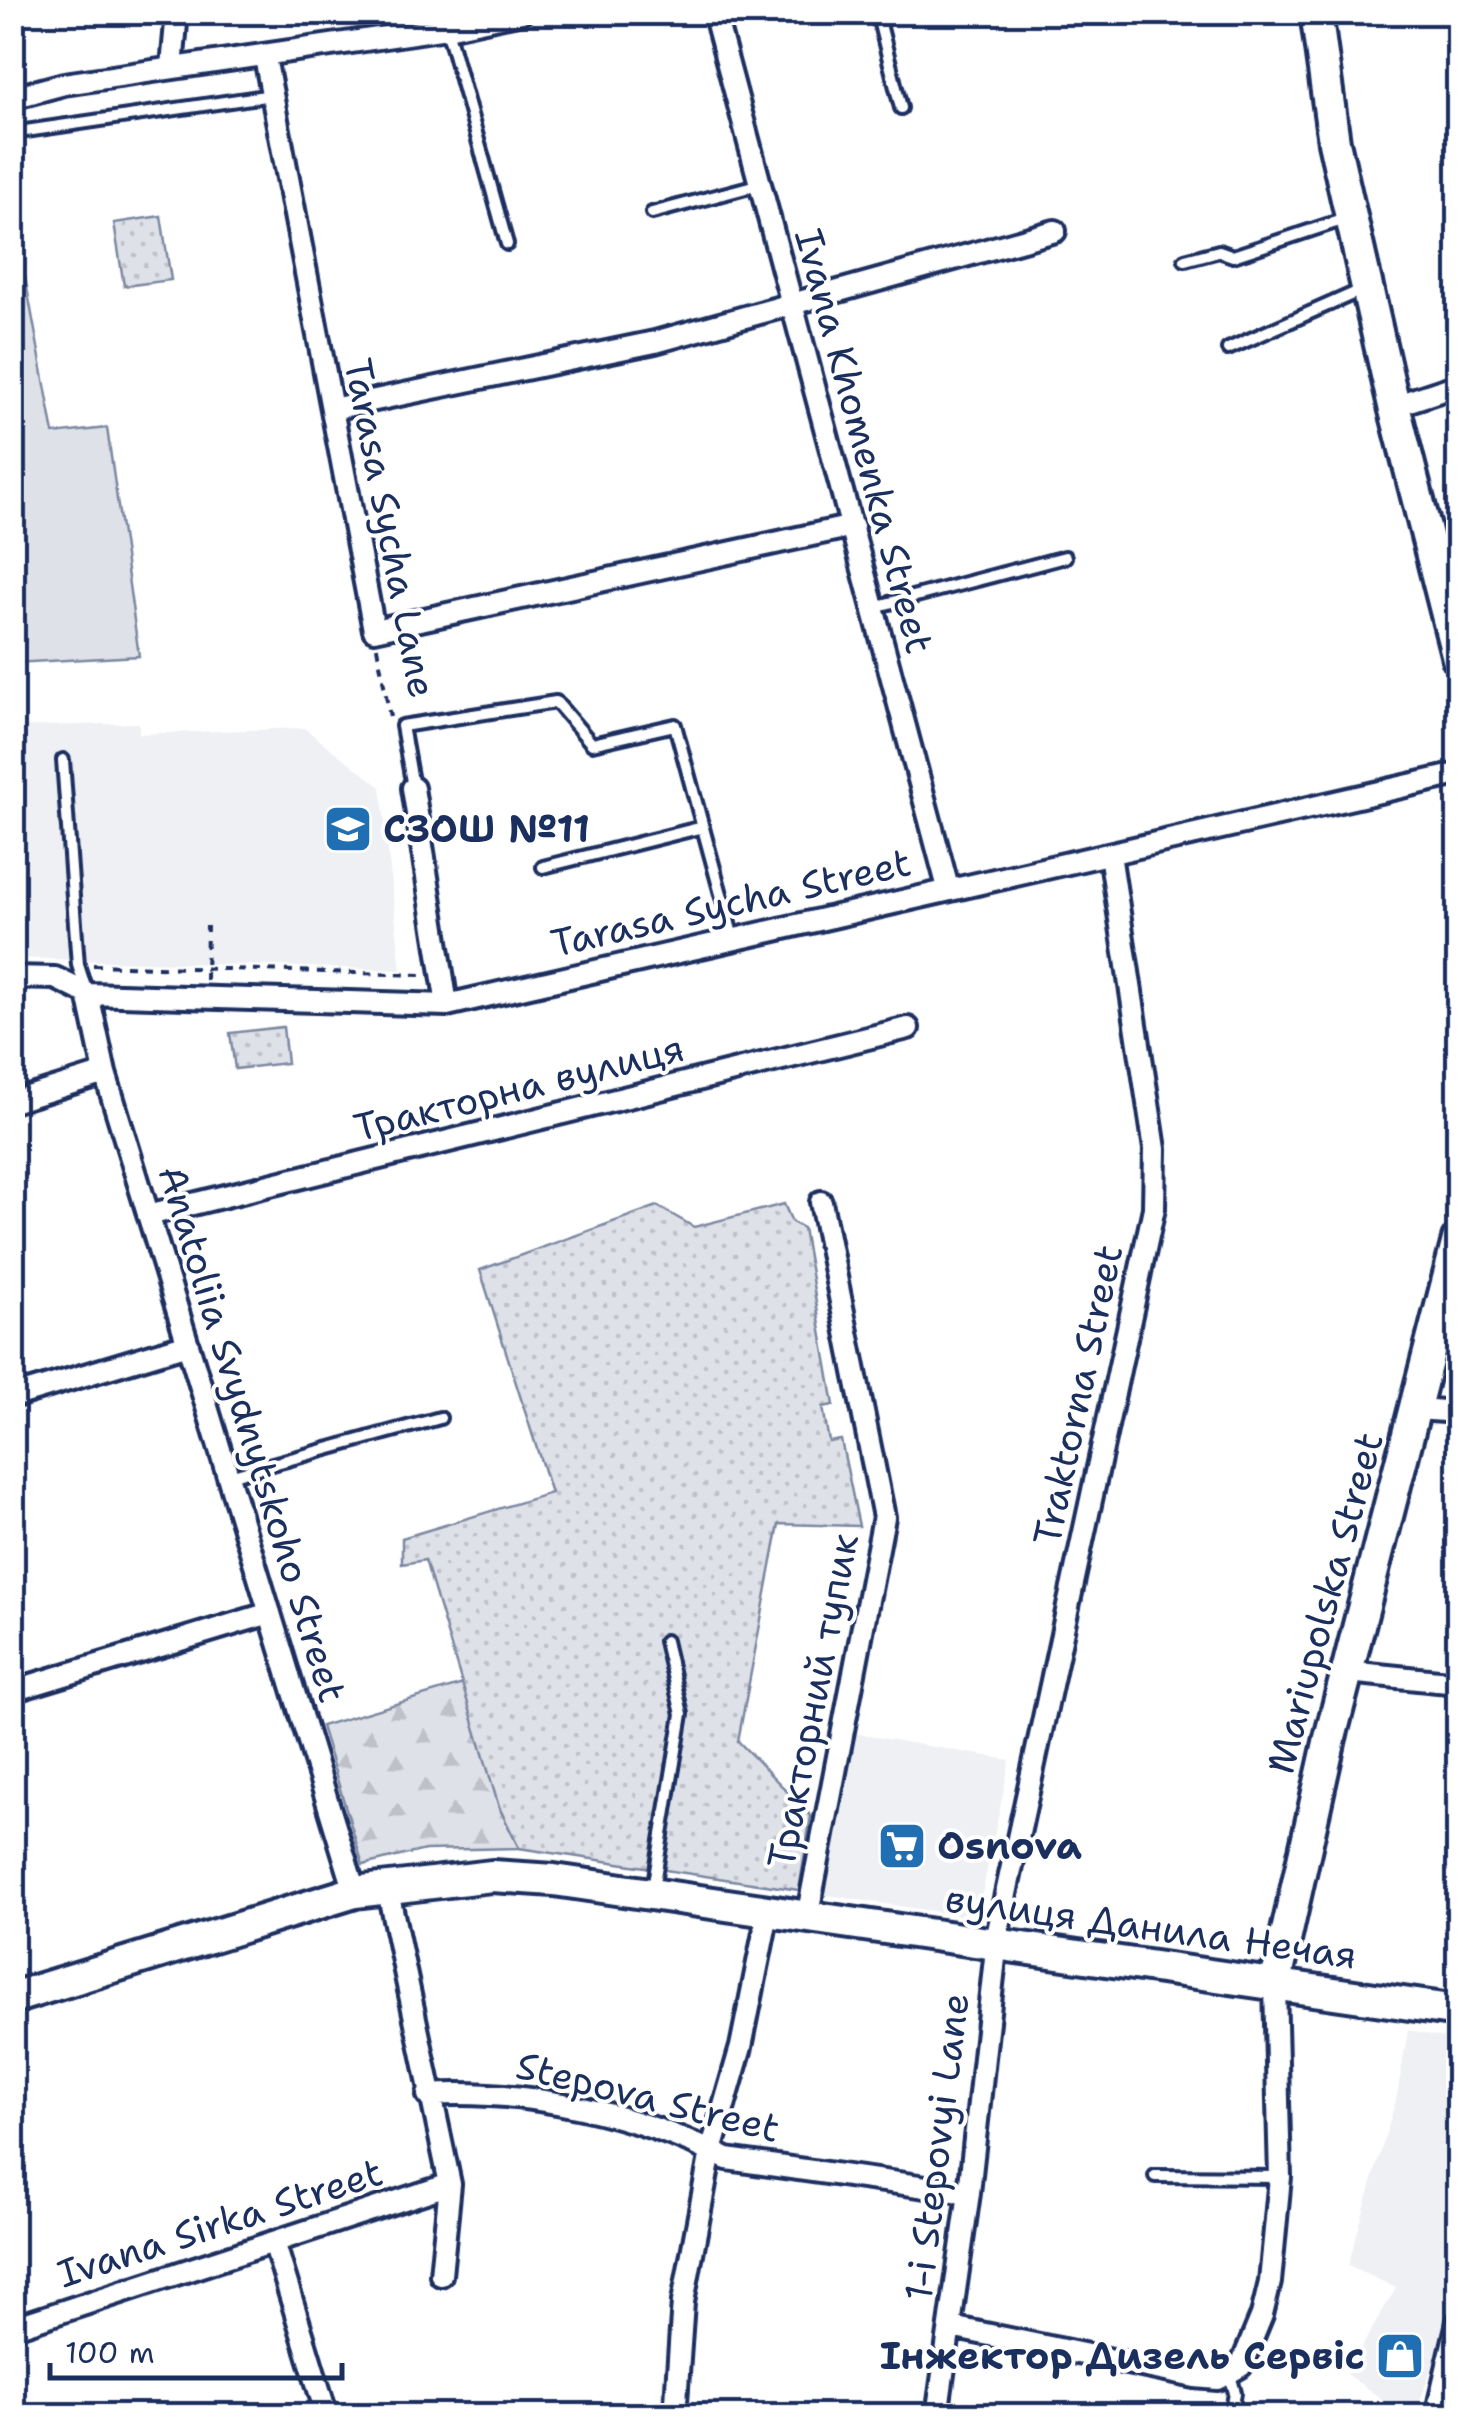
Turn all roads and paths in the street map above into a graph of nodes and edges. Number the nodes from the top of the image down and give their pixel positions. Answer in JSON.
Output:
{"nodes":[{"id":1,"x":177,"y":12,"type":"edge"},
{"id":2,"x":522,"y":12,"type":"edge"},
{"id":3,"x":714,"y":12,"type":"edge"},
{"id":4,"x":877,"y":12,"type":"edge"},
{"id":5,"x":1316,"y":12,"type":"edge"},
{"id":6,"x":447,"y":28,"type":"junction"},
{"id":7,"x":265,"y":57,"type":"junction"},
{"id":8,"x":172,"y":67,"type":"junction"},
{"id":9,"x":272,"y":94,"type":"junction"},
{"id":10,"x":12,"y":98,"type":"edge"},
{"id":11,"x":901,"y":108,"type":"dead end"},
{"id":12,"x":12,"y":133,"type":"edge"},
{"id":13,"x":757,"y":186,"type":"junction"},
{"id":14,"x":652,"y":213,"type":"dead end"},
{"id":15,"x":1351,"y":217,"type":"junction"},
{"id":16,"x":1054,"y":231,"type":"dead end"},
{"id":17,"x":507,"y":244,"type":"dead end"},
{"id":18,"x":1185,"y":260,"type":"dead end"},
{"id":19,"x":1366,"y":288,"type":"junction"},
{"id":20,"x":790,"y":305,"type":"junction"},
{"id":21,"x":1228,"y":349,"type":"dead end"},
{"id":22,"x":1458,"y":385,"type":"edge"},
{"id":23,"x":1394,"y":406,"type":"junction"},
{"id":24,"x":332,"y":409,"type":"junction"},
{"id":25,"x":853,"y":526,"type":"junction"},
{"id":26,"x":1065,"y":557,"type":"dead end"},
{"id":27,"x":874,"y":607,"type":"junction"},
{"id":28,"x":374,"y":630,"type":"junction"},
{"id":29,"x":1458,"y":658,"type":"edge"},
{"id":30,"x":392,"y":727,"type":"dead end"},
{"id":31,"x":63,"y":760,"type":"dead end"},
{"id":32,"x":1458,"y":774,"type":"edge"},
{"id":33,"x":413,"y":788,"type":"joint"},
{"id":34,"x":704,"y":827,"type":"junction"},
{"id":35,"x":1110,"y":854,"type":"junction"},
{"id":36,"x":544,"y":867,"type":"dead end"},
{"id":37,"x":948,"y":888,"type":"junction"},
{"id":38,"x":207,"y":926,"type":"dead end"},
{"id":39,"x":734,"y":938,"type":"junction"},
{"id":40,"x":78,"y":965,"type":"junction"},
{"id":41,"x":206,"y":968,"type":"junction"},
{"id":42,"x":12,"y":976,"type":"edge"},
{"id":43,"x":443,"y":976,"type":"junction"},
{"id":44,"x":88,"y":994,"type":"junction"},
{"id":45,"x":206,"y":1000,"type":"junction"},
{"id":46,"x":447,"y":1005,"type":"junction"},
{"id":47,"x":908,"y":1028,"type":"dead end"},
{"id":48,"x":105,"y":1073,"type":"junction"},
{"id":49,"x":12,"y":1102,"type":"edge"},
{"id":50,"x":821,"y":1202,"type":"dead end"},
{"id":51,"x":148,"y":1215,"type":"junction"},
{"id":52,"x":1458,"y":1240,"type":"edge"},
{"id":53,"x":188,"y":1344,"type":"junction"},
{"id":54,"x":12,"y":1397,"type":"edge"},
{"id":55,"x":1417,"y":1408,"type":"junction"},
{"id":56,"x":1458,"y":1412,"type":"edge"},
{"id":57,"x":440,"y":1418,"type":"dead end"},
{"id":58,"x":228,"y":1476,"type":"junction"},
{"id":59,"x":270,"y":1613,"type":"junction"},
{"id":60,"x":665,"y":1640,"type":"dead end"},
{"id":61,"x":1348,"y":1672,"type":"junction"},
{"id":62,"x":1458,"y":1683,"type":"edge"},
{"id":63,"x":12,"y":1691,"type":"edge"},
{"id":64,"x":386,"y":1886,"type":"junction"},
{"id":65,"x":355,"y":1892,"type":"junction"},
{"id":66,"x":653,"y":1895,"type":"junction"},
{"id":67,"x":768,"y":1913,"type":"junction"},
{"id":68,"x":807,"y":1918,"type":"junction"},
{"id":69,"x":996,"y":1946,"type":"junction"},
{"id":70,"x":1275,"y":1986,"type":"junction"},
{"id":71,"x":12,"y":1998,"type":"edge"},
{"id":72,"x":1458,"y":2011,"type":"edge"},
{"id":73,"x":428,"y":2096,"type":"junction"},
{"id":74,"x":710,"y":2150,"type":"junction"},
{"id":75,"x":1155,"y":2176,"type":"dead end"},
{"id":76,"x":1280,"y":2176,"type":"junction"},
{"id":77,"x":450,"y":2184,"type":"junction"},
{"id":78,"x":969,"y":2193,"type":"junction"},
{"id":79,"x":275,"y":2245,"type":"junction"},
{"id":80,"x":440,"y":2274,"type":"dead end"},
{"id":81,"x":1458,"y":2322,"type":"edge"},
{"id":82,"x":951,"y":2327,"type":"junction"},
{"id":83,"x":12,"y":2328,"type":"edge"},
{"id":84,"x":1454,"y":2366,"type":"edge"},
{"id":85,"x":1230,"y":2376,"type":"junction"},
{"id":86,"x":328,"y":2416,"type":"edge"},
{"id":87,"x":675,"y":2416,"type":"edge"},
{"id":88,"x":937,"y":2416,"type":"edge"},
{"id":89,"x":1231,"y":2416,"type":"edge"},
{"id":90,"x":1436,"y":2416,"type":"edge"}],
"edges":[{"from":1,"to":8,"type":"street"},
{"from":2,"to":6,"type":"street"},
{"from":3,"to":13,"type":"street","name":"Ivana Khomenka Street"},
{"from":4,"to":11,"type":"lane"},
{"from":5,"to":15,"type":"main road"},
{"from":6,"to":7,"type":"street"},
{"from":6,"to":17,"type":"lane"},
{"from":7,"to":8,"type":"street"},
{"from":7,"to":9,"type":"street","name":"Tarasa Sycha Lane"},
{"from":8,"to":10,"type":"street"},
{"from":9,"to":12,"type":"lane"},
{"from":9,"to":24,"type":"street","name":"Tarasa Sycha Lane"},
{"from":13,"to":14,"type":"lane"},
{"from":13,"to":20,"type":"street","name":"Ivana Khomenka Street"},
{"from":15,"to":18,"type":"lane"},
{"from":15,"to":19,"type":"main road"},
{"from":16,"to":20,"type":"street"},
{"from":19,"to":21,"type":"lane"},
{"from":19,"to":23,"type":"main road"},
{"from":20,"to":24,"type":"street"},
{"from":20,"to":25,"type":"street","name":"Ivana Khomenka Street"},
{"from":22,"to":23,"type":"street"},
{"from":23,"to":29,"type":"main road"},
{"from":24,"to":28,"type":"street","name":"Tarasa Sycha Lane"},
{"from":25,"to":27,"type":"street","name":"Ivana Khomenka Street"},
{"from":25,"to":28,"type":"street"},
{"from":26,"to":27,"type":"lane"},
{"from":27,"to":37,"type":"street","name":"Ivana Khomenka Street"},
{"from":28,"to":30,"type":"path","name":"Tarasa Sycha Lane"},
{"from":31,"to":40,"type":"lane"},
{"from":32,"to":35,"type":"street","name":"Tarasa Sycha Street"},
{"from":33,"to":34,"type":"lane"},
{"from":33,"to":43,"type":"street"},
{"from":34,"to":36,"type":"lane"},
{"from":34,"to":39,"type":"lane"},
{"from":35,"to":37,"type":"street","name":"Tarasa Sycha Street"},
{"from":35,"to":69,"type":"street","name":"Traktorna Street"},
{"from":37,"to":39,"type":"street","name":"Tarasa Sycha Street"},
{"from":38,"to":41,"type":"path"},
{"from":39,"to":46,"type":"street","name":"Tarasa Sycha Street"},
{"from":40,"to":41,"type":"path"},
{"from":40,"to":44,"type":"lane"},
{"from":41,"to":43,"type":"path"},
{"from":41,"to":45,"type":"path"},
{"from":42,"to":44,"type":"street","name":"Tarasa Sycha Street"},
{"from":43,"to":46,"type":"street"},
{"from":44,"to":45,"type":"street","name":"Tarasa Sycha Street"},
{"from":44,"to":48,"type":"street","name":"Anatoliia Svydnytskoho Street"},
{"from":45,"to":46,"type":"street","name":"Tarasa Sycha Street"},
{"from":47,"to":51,"type":"street","name":"Тракторна вулиця"},
{"from":48,"to":49,"type":"street"},
{"from":48,"to":51,"type":"street","name":"Anatoliia Svydnytskoho Street"},
{"from":50,"to":68,"type":"street","name":"Тракторний тупик"},
{"from":51,"to":53,"type":"street","name":"Anatoliia Svydnytskoho Street"},
{"from":52,"to":55,"type":"main road","name":"Mariupolska Street"},
{"from":53,"to":54,"type":"street"},
{"from":53,"to":58,"type":"street","name":"Anatoliia Svydnytskoho Street"},
{"from":55,"to":56,"type":"street"},
{"from":55,"to":61,"type":"main road","name":"Mariupolska Street"},
{"from":57,"to":58,"type":"lane"},
{"from":58,"to":59,"type":"street","name":"Anatoliia Svydnytskoho Street"},
{"from":59,"to":63,"type":"street"},
{"from":59,"to":65,"type":"street","name":"Anatoliia Svydnytskoho Street"},
{"from":60,"to":66,"type":"lane"},
{"from":61,"to":62,"type":"street"},
{"from":61,"to":70,"type":"main road","name":"Mariupolska Street"},
{"from":64,"to":65,"type":"main road","name":"вулиця Данила Нечая"},
{"from":64,"to":66,"type":"main road","name":"вулиця Данила Нечая"},
{"from":64,"to":73,"type":"street"},
{"from":65,"to":71,"type":"main road","name":"вулиця Данила Нечая"},
{"from":66,"to":67,"type":"main road","name":"вулиця Данила Нечая"},
{"from":67,"to":68,"type":"main road","name":"вулиця Данила Нечая"},
{"from":67,"to":74,"type":"street"},
{"from":68,"to":69,"type":"main road","name":"вулиця Данила Нечая"},
{"from":69,"to":70,"type":"main road","name":"вулиця Данила Нечая"},
{"from":69,"to":78,"type":"street","name":"1-i Stepovyi Lane"},
{"from":70,"to":72,"type":"main road","name":"вулиця Данила Нечая"},
{"from":70,"to":76,"type":"street"},
{"from":73,"to":74,"type":"street","name":"Stepova Street"},
{"from":73,"to":77,"type":"street"},
{"from":74,"to":78,"type":"street","name":"Stepova Street"},
{"from":74,"to":87,"type":"street"},
{"from":75,"to":76,"type":"lane"},
{"from":76,"to":85,"type":"street"},
{"from":77,"to":79,"type":"street","name":"Ivana Sirka Street"},
{"from":77,"to":80,"type":"street"},
{"from":78,"to":82,"type":"street","name":"1-i Stepovyi Lane"},
{"from":79,"to":83,"type":"street","name":"Ivana Sirka Street"},
{"from":79,"to":86,"type":"street"},
{"from":81,"to":84,"type":"street"},
{"from":82,"to":85,"type":"street"},
{"from":82,"to":88,"type":"street","name":"1-i Stepovyi Lane"},
{"from":84,"to":90,"type":"street"},
{"from":85,"to":89,"type":"lane"}]}
